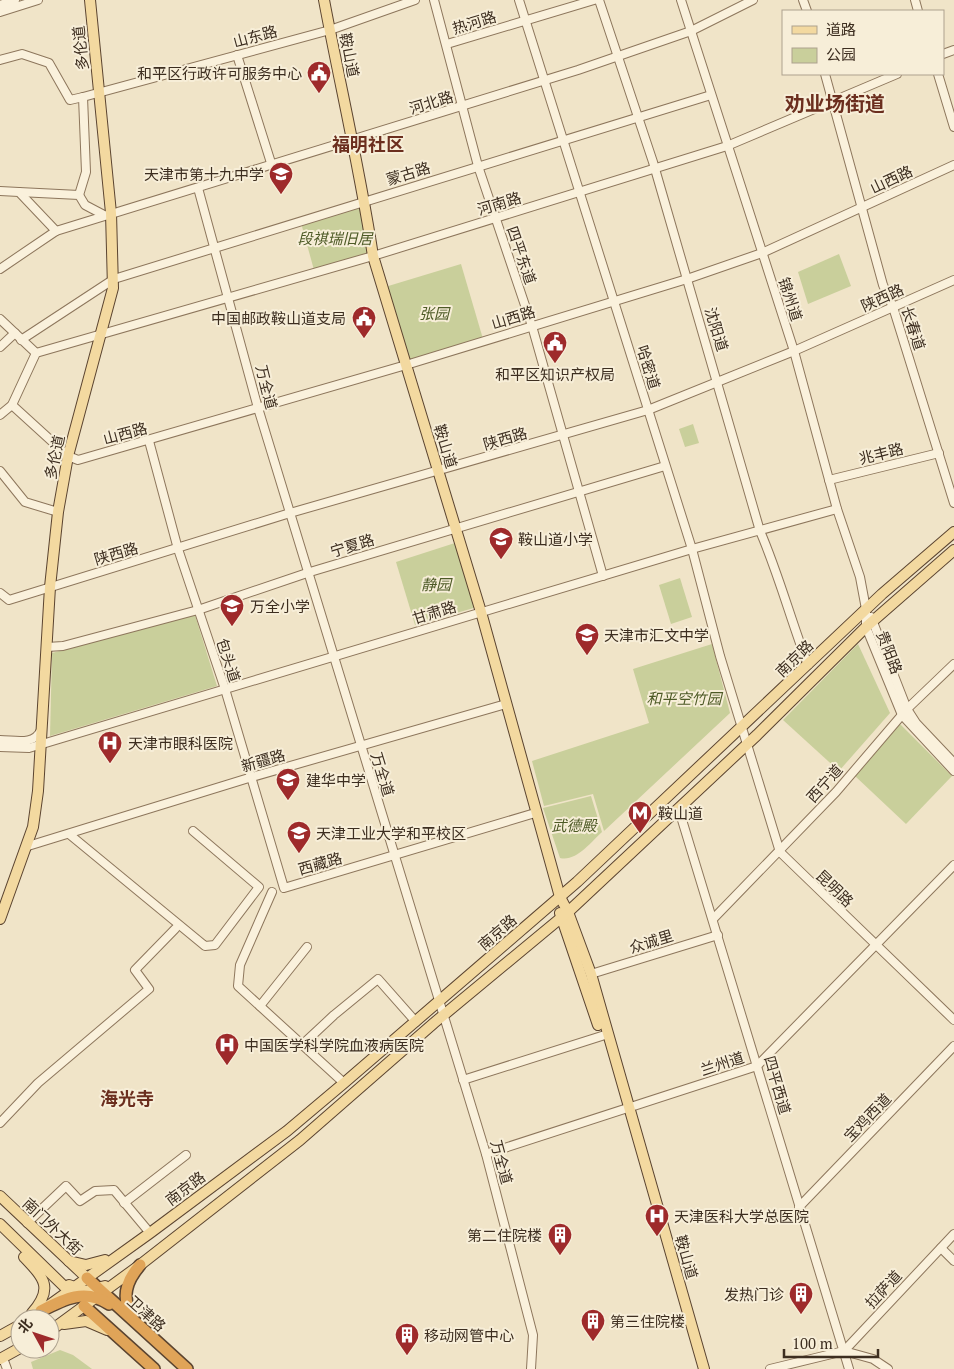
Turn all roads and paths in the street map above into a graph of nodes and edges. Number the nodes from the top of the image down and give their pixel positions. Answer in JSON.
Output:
{"nodes":[{"id":1,"x":15,"y":0,"type":"edge"},
{"id":2,"x":38,"y":0,"type":"edge"},
{"id":3,"x":90,"y":0,"type":"edge"},
{"id":4,"x":324,"y":0,"type":"edge"},
{"id":5,"x":415,"y":0,"type":"edge"},
{"id":6,"x":434,"y":0,"type":"edge"},
{"id":7,"x":519,"y":0,"type":"edge"},
{"id":8,"x":594,"y":0,"type":"edge"},
{"id":9,"x":599,"y":0,"type":"edge"},
{"id":10,"x":681,"y":0,"type":"edge"},
{"id":11,"x":753,"y":0,"type":"edge"},
{"id":12,"x":0,"y":5,"type":"edge"},
{"id":13,"x":0,"y":12,"type":"edge"},
{"id":14,"x":525,"y":21,"type":"junction"},
{"id":15,"x":330,"y":30,"type":"junction"},
{"id":16,"x":691,"y":31,"type":"junction"},
{"id":17,"x":447,"y":44,"type":"junction"},
{"id":18,"x":237,"y":56,"type":"junction"},
{"id":19,"x":617,"y":56,"type":"junction"},
{"id":20,"x":0,"y":60,"type":"edge"},
{"id":21,"x":825,"y":75,"type":"edge"},
{"id":22,"x":895,"y":75,"type":"edge"},
{"id":23,"x":938,"y":75,"type":"edge"},
{"id":24,"x":545,"y":81,"type":"junction"},
{"id":25,"x":100,"y":93,"type":"junction"},
{"id":26,"x":711,"y":95,"type":"junction"},
{"id":27,"x":82,"y":98,"type":"junction"},
{"id":28,"x":833,"y":101,"type":"junction"},
{"id":29,"x":464,"y":106,"type":"junction"},
{"id":30,"x":639,"y":118,"type":"junction"},
{"id":31,"x":954,"y":127,"type":"edge"},
{"id":32,"x":563,"y":139,"type":"junction"},
{"id":33,"x":351,"y":142,"type":"junction"},
{"id":34,"x":727,"y":146,"type":"junction"},
{"id":35,"x":954,"y":165,"type":"edge"},
{"id":36,"x":272,"y":166,"type":"junction"},
{"id":37,"x":478,"y":166,"type":"junction"},
{"id":38,"x":654,"y":169,"type":"junction"},
{"id":39,"x":198,"y":188,"type":"junction"},
{"id":40,"x":0,"y":191,"type":"edge"},
{"id":41,"x":19,"y":192,"type":"junction"},
{"id":42,"x":79,"y":194,"type":"junction"},
{"id":43,"x":579,"y":194,"type":"junction"},
{"id":44,"x":365,"y":200,"type":"junction"},
{"id":45,"x":862,"y":208,"type":"junction"},
{"id":46,"x":108,"y":214,"type":"junction"},
{"id":47,"x":495,"y":219,"type":"junction"},
{"id":48,"x":56,"y":231,"type":"junction"},
{"id":49,"x":213,"y":247,"type":"junction"},
{"id":50,"x":762,"y":253,"type":"junction"},
{"id":51,"x":373,"y":256,"type":"junction"},
{"id":52,"x":0,"y":269,"type":"edge"},
{"id":53,"x":114,"y":279,"type":"junction"},
{"id":54,"x":687,"y":279,"type":"junction"},
{"id":55,"x":954,"y":280,"type":"edge"},
{"id":56,"x":228,"y":299,"type":"junction"},
{"id":57,"x":614,"y":302,"type":"junction"},
{"id":58,"x":893,"y":307,"type":"junction"},
{"id":59,"x":0,"y":319,"type":"edge"},
{"id":60,"x":532,"y":326,"type":"junction"},
{"id":61,"x":15,"y":334,"type":"junction"},
{"id":62,"x":100,"y":335,"type":"junction"},
{"id":63,"x":22,"y":340,"type":"junction"},
{"id":64,"x":0,"y":347,"type":"edge"},
{"id":65,"x":794,"y":351,"type":"junction"},
{"id":66,"x":36,"y":354,"type":"junction"},
{"id":67,"x":406,"y":365,"type":"junction"},
{"id":68,"x":718,"y":382,"type":"junction"},
{"id":69,"x":12,"y":405,"type":"junction"},
{"id":70,"x":258,"y":408,"type":"junction"},
{"id":71,"x":648,"y":410,"type":"junction"},
{"id":72,"x":0,"y":415,"type":"edge"},
{"id":73,"x":562,"y":435,"type":"junction"},
{"id":74,"x":149,"y":441,"type":"junction"},
{"id":75,"x":939,"y":453,"type":"junction"},
{"id":76,"x":68,"y":456,"type":"junction"},
{"id":77,"x":665,"y":466,"type":"junction"},
{"id":78,"x":0,"y":471,"type":"edge"},
{"id":79,"x":438,"y":471,"type":"junction"},
{"id":80,"x":829,"y":480,"type":"junction"},
{"id":81,"x":578,"y":493,"type":"junction"},
{"id":82,"x":954,"y":503,"type":"edge"},
{"id":83,"x":837,"y":509,"type":"junction"},
{"id":84,"x":58,"y":512,"type":"junction"},
{"id":85,"x":290,"y":513,"type":"junction"},
{"id":86,"x":456,"y":528,"type":"junction"},
{"id":87,"x":760,"y":531,"type":"junction"},
{"id":88,"x":954,"y":532,"type":"edge"},
{"id":89,"x":178,"y":549,"type":"junction"},
{"id":90,"x":692,"y":549,"type":"junction"},
{"id":91,"x":954,"y":550,"type":"edge"},
{"id":92,"x":310,"y":572,"type":"junction"},
{"id":93,"x":603,"y":576,"type":"junction"},
{"id":94,"x":50,"y":587,"type":"junction"},
{"id":95,"x":0,"y":593,"type":"edge"},
{"id":96,"x":866,"y":609,"type":"junction"},
{"id":97,"x":198,"y":610,"type":"junction"},
{"id":98,"x":480,"y":612,"type":"junction"},
{"id":99,"x":869,"y":624,"type":"junction"},
{"id":100,"x":47,"y":647,"type":"junction"},
{"id":101,"x":334,"y":657,"type":"junction"},
{"id":102,"x":954,"y":664,"type":"edge"},
{"id":103,"x":808,"y":665,"type":"junction"},
{"id":104,"x":225,"y":689,"type":"junction"},
{"id":105,"x":506,"y":704,"type":"junction"},
{"id":106,"x":904,"y":712,"type":"junction"},
{"id":107,"x":743,"y":727,"type":"junction"},
{"id":108,"x":42,"y":728,"type":"junction"},
{"id":109,"x":0,"y":740,"type":"edge"},
{"id":110,"x":40,"y":744,"type":"junction"},
{"id":111,"x":747,"y":744,"type":"junction"},
{"id":112,"x":0,"y":747,"type":"edge"},
{"id":113,"x":361,"y":748,"type":"junction"},
{"id":114,"x":954,"y":762,"type":"edge"},
{"id":115,"x":954,"y":772,"type":"edge"},
{"id":116,"x":252,"y":777,"type":"junction"},
{"id":117,"x":679,"y":810,"type":"junction"},
{"id":118,"x":535,"y":814,"type":"junction"},
{"id":119,"x":193,"y":831,"type":"dead end"},
{"id":120,"x":69,"y":834,"type":"junction"},
{"id":121,"x":28,"y":846,"type":"junction"},
{"id":122,"x":780,"y":852,"type":"junction"},
{"id":123,"x":394,"y":856,"type":"junction"},
{"id":124,"x":954,"y":865,"type":"edge"},
{"id":125,"x":576,"y":882,"type":"junction"},
{"id":126,"x":284,"y":888,"type":"joint"},
{"id":127,"x":272,"y":892,"type":"dead end"},
{"id":128,"x":590,"y":892,"type":"junction"},
{"id":129,"x":560,"y":897,"type":"junction"},
{"id":130,"x":565,"y":913,"type":"junction"},
{"id":131,"x":0,"y":919,"type":"edge"},
{"id":132,"x":713,"y":920,"type":"junction"},
{"id":133,"x":175,"y":929,"type":"dead end"},
{"id":134,"x":576,"y":931,"type":"junction"},
{"id":135,"x":718,"y":935,"type":"junction"},
{"id":136,"x":535,"y":940,"type":"junction"},
{"id":137,"x":874,"y":945,"type":"junction"},
{"id":138,"x":572,"y":946,"type":"junction"},
{"id":139,"x":307,"y":947,"type":"dead end"},
{"id":140,"x":591,"y":974,"type":"junction"},
{"id":141,"x":439,"y":1002,"type":"junction"},
{"id":142,"x":260,"y":1006,"type":"junction"},
{"id":143,"x":443,"y":1016,"type":"junction"},
{"id":144,"x":954,"y":1020,"type":"edge"},
{"id":145,"x":416,"y":1022,"type":"junction"},
{"id":146,"x":605,"y":1035,"type":"junction"},
{"id":147,"x":303,"y":1044,"type":"junction"},
{"id":148,"x":954,"y":1046,"type":"edge"},
{"id":149,"x":758,"y":1066,"type":"junction"},
{"id":150,"x":463,"y":1080,"type":"junction"},
{"id":151,"x":344,"y":1083,"type":"junction"},
{"id":152,"x":627,"y":1108,"type":"junction"},
{"id":153,"x":0,"y":1123,"type":"edge"},
{"id":154,"x":486,"y":1154,"type":"junction"},
{"id":155,"x":186,"y":1155,"type":"dead end"},
{"id":156,"x":0,"y":1196,"type":"edge"},
{"id":157,"x":124,"y":1204,"type":"junction"},
{"id":158,"x":799,"y":1207,"type":"junction"},
{"id":159,"x":27,"y":1223,"type":"junction"},
{"id":160,"x":0,"y":1224,"type":"edge"},
{"id":161,"x":0,"y":1233,"type":"edge"},
{"id":162,"x":150,"y":1234,"type":"junction"},
{"id":163,"x":954,"y":1234,"type":"edge"},
{"id":164,"x":128,"y":1248,"type":"junction"},
{"id":165,"x":941,"y":1248,"type":"junction"},
{"id":166,"x":66,"y":1259,"type":"junction"},
{"id":167,"x":954,"y":1261,"type":"edge"},
{"id":168,"x":140,"y":1265,"type":"junction"},
{"id":169,"x":78,"y":1292,"type":"junction"},
{"id":170,"x":100,"y":1293,"type":"junction"},
{"id":171,"x":36,"y":1309,"type":"edge"},
{"id":172,"x":45,"y":1309,"type":"edge"},
{"id":173,"x":60,"y":1318,"type":"edge"},
{"id":174,"x":138,"y":1326,"type":"junction"},
{"id":175,"x":60,"y":1327,"type":"edge"},
{"id":176,"x":115,"y":1335,"type":"junction"},
{"id":177,"x":844,"y":1351,"type":"junction"},
{"id":178,"x":2,"y":1358,"type":"edge"},
{"id":179,"x":8,"y":1369,"type":"edge"},
{"id":180,"x":154,"y":1369,"type":"edge"},
{"id":181,"x":187,"y":1369,"type":"edge"},
{"id":182,"x":531,"y":1369,"type":"edge"},
{"id":183,"x":698,"y":1369,"type":"edge"},
{"id":184,"x":704,"y":1369,"type":"edge"},
{"id":185,"x":770,"y":1369,"type":"edge"},
{"id":186,"x":849,"y":1369,"type":"edge"},
{"id":187,"x":888,"y":1369,"type":"edge"}],
"edges":[{"from":1,"to":12,"type":"street"},
{"from":2,"to":13,"type":"street"},
{"from":3,"to":25,"type":"main road","name":"多伦道"},
{"from":4,"to":15,"type":"main road","name":"鞍山道"},
{"from":5,"to":15,"type":"street","name":"山东路"},
{"from":6,"to":17,"type":"street","name":"四平东道"},
{"from":7,"to":14,"type":"street","name":"哈密道"},
{"from":8,"to":14,"type":"street","name":"热河路"},
{"from":9,"to":19,"type":"street","name":"沈阳道"},
{"from":10,"to":16,"type":"street","name":"锦州道"},
{"from":11,"to":16,"type":"street","name":"河北路"},
{"from":14,"to":17,"type":"street","name":"热河路"},
{"from":14,"to":24,"type":"street","name":"哈密道"},
{"from":15,"to":18,"type":"street","name":"山东路"},
{"from":15,"to":33,"type":"main road","name":"鞍山道"},
{"from":16,"to":19,"type":"street","name":"河北路"},
{"from":16,"to":26,"type":"street","name":"锦州道"},
{"from":17,"to":29,"type":"street","name":"四平东道"},
{"from":18,"to":25,"type":"street","name":"山东路"},
{"from":18,"to":36,"type":"street"},
{"from":19,"to":24,"type":"street","name":"河北路"},
{"from":19,"to":30,"type":"street","name":"沈阳道"},
{"from":20,"to":27,"type":"street"},
{"from":21,"to":28,"type":"street","name":"长春道"},
{"from":22,"to":28,"type":"street","name":"河南路"},
{"from":23,"to":31,"type":"street"},
{"from":24,"to":29,"type":"street","name":"河北路"},
{"from":24,"to":32,"type":"street","name":"哈密道"},
{"from":25,"to":27,"type":"street","name":"山东路"},
{"from":25,"to":46,"type":"main road","name":"多伦道"},
{"from":26,"to":30,"type":"street","name":"蒙古路"},
{"from":26,"to":34,"type":"street","name":"锦州道"},
{"from":27,"to":42,"type":"street"},
{"from":28,"to":34,"type":"street","name":"河南路"},
{"from":28,"to":45,"type":"street","name":"长春道"},
{"from":29,"to":33,"type":"street","name":"河北路"},
{"from":29,"to":37,"type":"street","name":"四平东道"},
{"from":30,"to":32,"type":"street","name":"蒙古路"},
{"from":30,"to":38,"type":"street","name":"沈阳道"},
{"from":32,"to":37,"type":"street","name":"蒙古路"},
{"from":32,"to":43,"type":"street","name":"哈密道"},
{"from":33,"to":36,"type":"street","name":"河北路"},
{"from":33,"to":44,"type":"main road","name":"鞍山道"},
{"from":34,"to":38,"type":"street","name":"河南路"},
{"from":34,"to":50,"type":"street","name":"锦州道"},
{"from":35,"to":45,"type":"street","name":"山西路"},
{"from":36,"to":39,"type":"street","name":"河北路"},
{"from":37,"to":44,"type":"street","name":"蒙古路"},
{"from":37,"to":47,"type":"street","name":"四平东道"},
{"from":38,"to":43,"type":"street","name":"河南路"},
{"from":38,"to":54,"type":"street","name":"沈阳道"},
{"from":39,"to":46,"type":"street","name":"河北路"},
{"from":39,"to":49,"type":"street","name":"万全道"},
{"from":40,"to":41,"type":"street"},
{"from":41,"to":42,"type":"street"},
{"from":41,"to":48,"type":"street"},
{"from":42,"to":46,"type":"street"},
{"from":43,"to":47,"type":"street","name":"河南路"},
{"from":43,"to":57,"type":"street","name":"哈密道"},
{"from":44,"to":49,"type":"street","name":"蒙古路"},
{"from":44,"to":51,"type":"main road","name":"鞍山道"},
{"from":45,"to":50,"type":"street","name":"山西路"},
{"from":45,"to":58,"type":"street","name":"长春道"},
{"from":46,"to":48,"type":"street","name":"河北路"},
{"from":46,"to":53,"type":"main road","name":"多伦道"},
{"from":47,"to":51,"type":"street","name":"河南路"},
{"from":47,"to":60,"type":"street","name":"四平东道"},
{"from":48,"to":52,"type":"street","name":"河北路"},
{"from":49,"to":53,"type":"street","name":"蒙古路"},
{"from":49,"to":56,"type":"street","name":"万全道"},
{"from":50,"to":54,"type":"street","name":"山西路"},
{"from":50,"to":65,"type":"street","name":"锦州道"},
{"from":51,"to":56,"type":"street","name":"河南路"},
{"from":51,"to":67,"type":"main road","name":"鞍山道"},
{"from":53,"to":62,"type":"main road","name":"多伦道"},
{"from":53,"to":63,"type":"street","name":"蒙古路"},
{"from":54,"to":57,"type":"street","name":"山西路"},
{"from":54,"to":68,"type":"street","name":"沈阳道"},
{"from":55,"to":58,"type":"street","name":"陕西路"},
{"from":56,"to":62,"type":"street","name":"河南路"},
{"from":56,"to":70,"type":"street","name":"万全道"},
{"from":57,"to":60,"type":"street","name":"山西路"},
{"from":57,"to":71,"type":"street","name":"哈密道"},
{"from":58,"to":65,"type":"street","name":"陕西路"},
{"from":58,"to":75,"type":"street","name":"长春道"},
{"from":59,"to":61,"type":"street"},
{"from":60,"to":67,"type":"street","name":"山西路"},
{"from":60,"to":73,"type":"street","name":"四平东道"},
{"from":61,"to":63,"type":"street"},
{"from":61,"to":64,"type":"street"},
{"from":62,"to":66,"type":"street","name":"河南路"},
{"from":62,"to":76,"type":"main road","name":"多伦道"},
{"from":63,"to":66,"type":"street"},
{"from":65,"to":68,"type":"street","name":"陕西路"},
{"from":65,"to":80,"type":"street","name":"锦州道"},
{"from":66,"to":69,"type":"street"},
{"from":67,"to":70,"type":"street","name":"山西路"},
{"from":67,"to":79,"type":"main road","name":"鞍山道"},
{"from":68,"to":71,"type":"street","name":"陕西路"},
{"from":68,"to":87,"type":"street","name":"沈阳道"},
{"from":69,"to":72,"type":"street"},
{"from":69,"to":76,"type":"street"},
{"from":70,"to":74,"type":"street","name":"山西路"},
{"from":70,"to":85,"type":"street","name":"万全道"},
{"from":71,"to":73,"type":"street","name":"陕西路"},
{"from":71,"to":77,"type":"street","name":"哈密道"},
{"from":73,"to":79,"type":"street","name":"陕西路"},
{"from":73,"to":81,"type":"street","name":"四平东道"},
{"from":74,"to":76,"type":"street","name":"山西路"},
{"from":74,"to":89,"type":"street","name":"包头道"},
{"from":75,"to":80,"type":"street","name":"兆丰路"},
{"from":75,"to":82,"type":"street","name":"长春道"},
{"from":76,"to":84,"type":"main road","name":"多伦道"},
{"from":77,"to":81,"type":"street","name":"宁夏路"},
{"from":77,"to":90,"type":"street","name":"哈密道"},
{"from":78,"to":84,"type":"street"},
{"from":79,"to":85,"type":"street","name":"陕西路"},
{"from":79,"to":86,"type":"main road","name":"鞍山道"},
{"from":80,"to":83,"type":"street","name":"锦州道"},
{"from":81,"to":86,"type":"street","name":"宁夏路"},
{"from":81,"to":93,"type":"street","name":"四平东道"},
{"from":83,"to":87,"type":"street","name":"甘肃路"},
{"from":83,"to":96,"type":"street","name":"锦州道"},
{"from":84,"to":94,"type":"main road","name":"多伦道"},
{"from":85,"to":89,"type":"street","name":"陕西路"},
{"from":85,"to":92,"type":"street","name":"万全道"},
{"from":86,"to":92,"type":"street","name":"宁夏路"},
{"from":86,"to":98,"type":"main road","name":"鞍山道"},
{"from":87,"to":90,"type":"street","name":"甘肃路"},
{"from":87,"to":103,"type":"street","name":"沈阳道"},
{"from":88,"to":96,"type":"main road","name":"南京路"},
{"from":89,"to":94,"type":"street","name":"陕西路"},
{"from":89,"to":97,"type":"street","name":"包头道"},
{"from":90,"to":93,"type":"street","name":"甘肃路"},
{"from":90,"to":107,"type":"street","name":"哈密道"},
{"from":91,"to":99,"type":"main road","name":"南京路"},
{"from":92,"to":97,"type":"street","name":"宁夏路"},
{"from":92,"to":101,"type":"street","name":"万全道"},
{"from":93,"to":98,"type":"street","name":"甘肃路"},
{"from":94,"to":95,"type":"street","name":"陕西路"},
{"from":94,"to":100,"type":"main road","name":"多伦道"},
{"from":96,"to":99,"type":"street","name":"贵阳路"},
{"from":96,"to":103,"type":"main road","name":"南京路"},
{"from":97,"to":100,"type":"street","name":"宁夏路"},
{"from":97,"to":104,"type":"street","name":"包头道"},
{"from":98,"to":101,"type":"street","name":"甘肃路"},
{"from":98,"to":105,"type":"main road","name":"鞍山道"},
{"from":99,"to":106,"type":"street","name":"贵阳路"},
{"from":99,"to":111,"type":"main road","name":"南京路"},
{"from":100,"to":108,"type":"main road","name":"多伦道"},
{"from":101,"to":104,"type":"street","name":"甘肃路"},
{"from":101,"to":113,"type":"street","name":"万全道"},
{"from":102,"to":106,"type":"street","name":"西宁道"},
{"from":103,"to":107,"type":"main road","name":"南京路"},
{"from":104,"to":110,"type":"street","name":"甘肃路"},
{"from":104,"to":116,"type":"street","name":"包头道"},
{"from":105,"to":113,"type":"street","name":"新疆路"},
{"from":105,"to":118,"type":"main road","name":"鞍山道"},
{"from":106,"to":114,"type":"street","name":"贵阳路"},
{"from":106,"to":115,"type":"street","name":"贵阳路"},
{"from":106,"to":122,"type":"street","name":"西宁道"},
{"from":107,"to":111,"type":"street","name":"哈密道"},
{"from":107,"to":125,"type":"main road","name":"南京路"},
{"from":108,"to":109,"type":"street"},
{"from":108,"to":110,"type":"main road","name":"多伦道"},
{"from":110,"to":112,"type":"street","name":"甘肃路"},
{"from":110,"to":121,"type":"main road","name":"多伦道"},
{"from":111,"to":117,"type":"main road","name":"南京路"},
{"from":111,"to":122,"type":"street","name":"昆明路"},
{"from":113,"to":116,"type":"street","name":"新疆路"},
{"from":113,"to":123,"type":"street","name":"万全道"},
{"from":116,"to":120,"type":"street","name":"新疆路"},
{"from":116,"to":126,"type":"street","name":"包头道"},
{"from":117,"to":128,"type":"main road","name":"南京路"},
{"from":117,"to":132,"type":"street","name":"四平西道"},
{"from":118,"to":123,"type":"street","name":"西藏路"},
{"from":118,"to":129,"type":"main road","name":"鞍山道"},
{"from":119,"to":120,"type":"street"},
{"from":120,"to":121,"type":"street","name":"新疆路"},
{"from":121,"to":131,"type":"main road","name":"多伦道"},
{"from":122,"to":132,"type":"street","name":"西宁道"},
{"from":122,"to":137,"type":"street","name":"昆明路"},
{"from":123,"to":126,"type":"street","name":"西藏路"},
{"from":123,"to":141,"type":"street","name":"万全道"},
{"from":124,"to":137,"type":"street","name":"兰州道"},
{"from":125,"to":129,"type":"main road","name":"南京路"},
{"from":125,"to":130,"type":"main road"},
{"from":127,"to":142,"type":"street"},
{"from":128,"to":130,"type":"main road","name":"南京路"},
{"from":128,"to":134,"type":"main road"},
{"from":129,"to":130,"type":"main road","name":"鞍山道"},
{"from":129,"to":141,"type":"main road","name":"南京路"},
{"from":130,"to":134,"type":"main road","name":"鞍山道"},
{"from":130,"to":136,"type":"main road","name":"南京路"},
{"from":130,"to":138,"type":"main road","name":"鞍山道"},
{"from":132,"to":135,"type":"street","name":"四平西道"},
{"from":133,"to":153,"type":"street"},
{"from":134,"to":140,"type":"main road","name":"鞍山道"},
{"from":135,"to":140,"type":"street","name":"众诚里"},
{"from":135,"to":149,"type":"street","name":"四平西道"},
{"from":136,"to":138,"type":"main road"},
{"from":136,"to":143,"type":"main road","name":"南京路"},
{"from":137,"to":144,"type":"street","name":"昆明路"},
{"from":137,"to":149,"type":"street","name":"兰州道"},
{"from":138,"to":146,"type":"main road","name":"鞍山道"},
{"from":139,"to":142,"type":"street"},
{"from":140,"to":146,"type":"main road","name":"鞍山道"},
{"from":141,"to":143,"type":"street","name":"万全道"},
{"from":141,"to":145,"type":"main road","name":"南京路"},
{"from":142,"to":147,"type":"street"},
{"from":143,"to":150,"type":"street","name":"万全道"},
{"from":143,"to":168,"type":"main road","name":"南京路"},
{"from":145,"to":147,"type":"street"},
{"from":145,"to":151,"type":"main road","name":"南京路"},
{"from":146,"to":150,"type":"street"},
{"from":146,"to":152,"type":"main road","name":"鞍山道"},
{"from":147,"to":151,"type":"street"},
{"from":148,"to":158,"type":"street","name":"宝鸡西道"},
{"from":149,"to":152,"type":"street","name":"兰州道"},
{"from":149,"to":158,"type":"street","name":"四平西道"},
{"from":150,"to":154,"type":"street","name":"万全道"},
{"from":151,"to":162,"type":"main road","name":"南京路"},
{"from":152,"to":154,"type":"street","name":"兰州道"},
{"from":152,"to":183,"type":"main road","name":"鞍山道"},
{"from":152,"to":184,"type":"main road","name":"鞍山道"},
{"from":154,"to":182,"type":"street","name":"万全道"},
{"from":155,"to":157,"type":"street"},
{"from":156,"to":159,"type":"main road","name":"南门外大街"},
{"from":157,"to":159,"type":"street"},
{"from":157,"to":162,"type":"street"},
{"from":158,"to":177,"type":"street","name":"四平西道"},
{"from":159,"to":166,"type":"main road","name":"南门外大街"},
{"from":160,"to":169,"type":"main road"},
{"from":161,"to":171,"type":"main road"},
{"from":162,"to":164,"type":"main road","name":"南京路"},
{"from":163,"to":165,"type":"street","name":"拉萨道"},
{"from":164,"to":166,"type":"main road"},
{"from":164,"to":169,"type":"main road","name":"南京路"},
{"from":165,"to":167,"type":"street"},
{"from":165,"to":177,"type":"street","name":"拉萨道"},
{"from":166,"to":169,"type":"main road","name":"南门外大街"},
{"from":168,"to":170,"type":"main road","name":"南京路"},
{"from":168,"to":174,"type":"highway"},
{"from":169,"to":170,"type":"highway","name":"卫津路"},
{"from":169,"to":170,"type":"highway"},
{"from":169,"to":172,"type":"highway"},
{"from":169,"to":173,"type":"main road","name":"南京路"},
{"from":169,"to":176,"type":"highway"},
{"from":170,"to":174,"type":"highway","name":"卫津路"},
{"from":174,"to":181,"type":"highway","name":"卫津路"},
{"from":175,"to":176,"type":"main road"},
{"from":176,"to":180,"type":"highway"},
{"from":177,"to":185,"type":"street"},
{"from":177,"to":186,"type":"street","name":"四平西道"},
{"from":177,"to":187,"type":"street"},
{"from":178,"to":179,"type":"street"}]}
